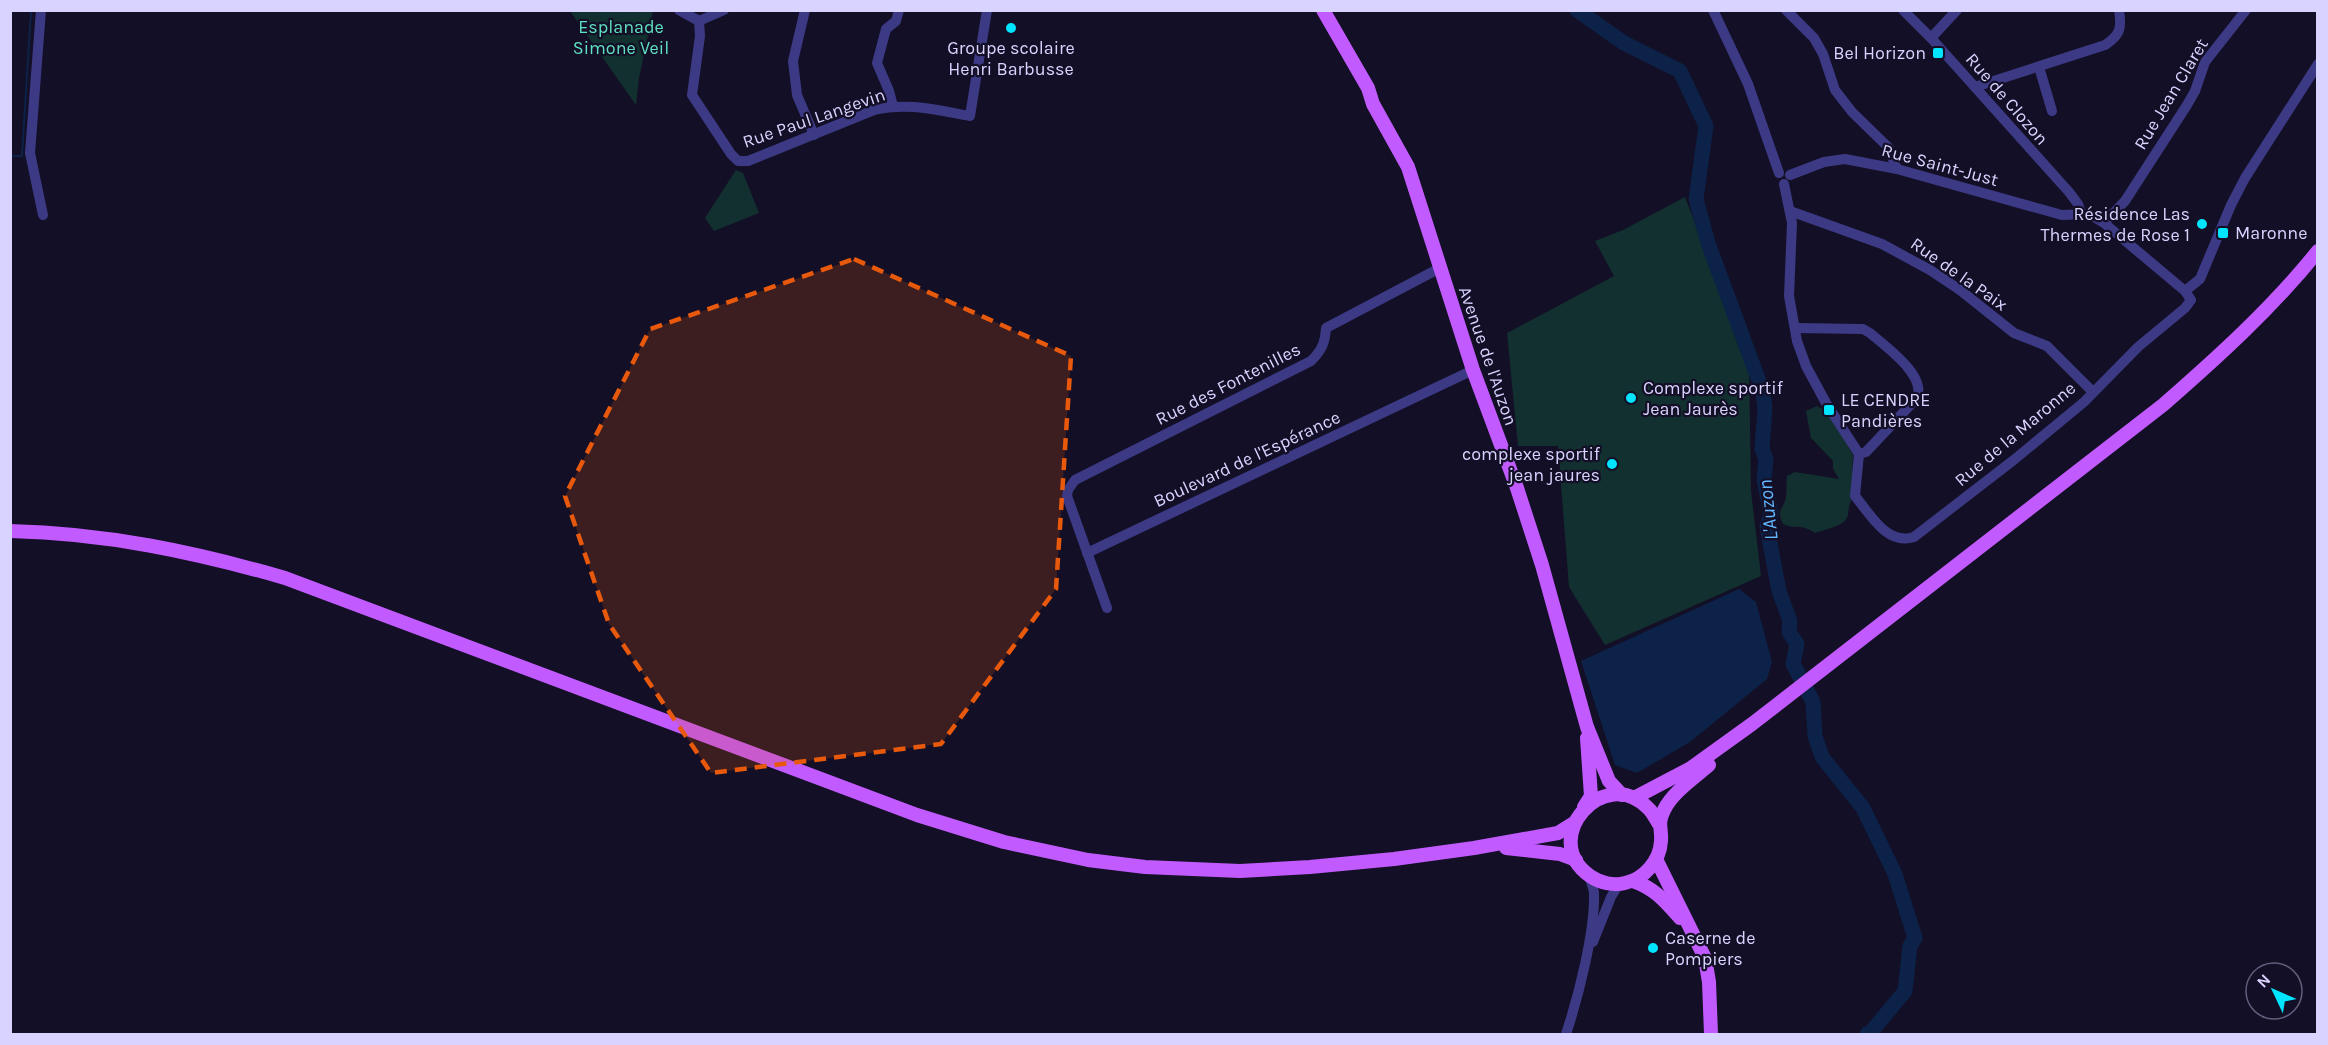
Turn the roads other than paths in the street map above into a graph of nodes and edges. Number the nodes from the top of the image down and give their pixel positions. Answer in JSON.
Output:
{"nodes":[{"id":1,"x":42,"y":10,"type":"edge"},
{"id":2,"x":679,"y":10,"type":"edge"},
{"id":3,"x":724,"y":10,"type":"edge"},
{"id":4,"x":805,"y":10,"type":"edge"},
{"id":5,"x":899,"y":10,"type":"edge"},
{"id":6,"x":987,"y":10,"type":"edge"},
{"id":7,"x":1713,"y":10,"type":"edge"},
{"id":8,"x":1786,"y":10,"type":"edge"},
{"id":9,"x":1903,"y":10,"type":"edge"},
{"id":10,"x":1958,"y":10,"type":"edge"},
{"id":11,"x":2119,"y":10,"type":"edge"},
{"id":12,"x":2246,"y":10,"type":"edge"},
{"id":13,"x":1325,"y":11,"type":"edge"},
{"id":14,"x":699,"y":21,"type":"junction"},
{"id":15,"x":1931,"y":38,"type":"junction"},
{"id":16,"x":2318,"y":64,"type":"edge"},
{"id":17,"x":2039,"y":67,"type":"junction"},
{"id":18,"x":1975,"y":87,"type":"junction"},
{"id":19,"x":893,"y":106,"type":"junction"},
{"id":20,"x":2052,"y":111,"type":"dead end"},
{"id":21,"x":814,"y":135,"type":"junction"},
{"id":22,"x":1897,"y":169,"type":"junction"},
{"id":23,"x":1784,"y":177,"type":"junction"},
{"id":24,"x":1790,"y":211,"type":"junction"},
{"id":25,"x":2081,"y":213,"type":"junction"},
{"id":26,"x":43,"y":215,"type":"dead end"},
{"id":27,"x":2104,"y":223,"type":"junction"},
{"id":28,"x":2318,"y":252,"type":"edge"},
{"id":29,"x":1440,"y":268,"type":"junction"},
{"id":30,"x":2188,"y":295,"type":"junction"},
{"id":31,"x":1795,"y":328,"type":"junction"},
{"id":32,"x":1473,"y":370,"type":"junction"},
{"id":33,"x":2092,"y":392,"type":"junction"},
{"id":34,"x":1859,"y":454,"type":"junction"},
{"id":35,"x":10,"y":531,"type":"edge"},
{"id":36,"x":1087,"y":553,"type":"junction"},
{"id":37,"x":1107,"y":608,"type":"dead end"},
{"id":38,"x":1752,"y":724,"type":"junction"},
{"id":39,"x":1587,"y":727,"type":"junction"},
{"id":40,"x":1628,"y":796,"type":"junction"},
{"id":41,"x":1583,"y":808,"type":"junction"},
{"id":42,"x":1574,"y":823,"type":"junction"},
{"id":43,"x":1659,"y":824,"type":"junction"},
{"id":44,"x":1474,"y":848,"type":"junction"},
{"id":45,"x":1575,"y":860,"type":"junction"},
{"id":46,"x":1656,"y":860,"type":"junction"},
{"id":47,"x":1589,"y":876,"type":"junction"},
{"id":48,"x":1626,"y":883,"type":"junction"},
{"id":49,"x":1695,"y":935,"type":"junction"},
{"id":50,"x":1585,"y":961,"type":"junction"},
{"id":51,"x":1566,"y":1035,"type":"edge"},
{"id":52,"x":1711,"y":1035,"type":"edge"}],
"edges":[{"from":1,"to":26,"type":"street"},
{"from":2,"to":14,"type":"street"},
{"from":3,"to":14,"type":"street"},
{"from":4,"to":21,"type":"street"},
{"from":5,"to":19,"type":"street"},
{"from":6,"to":19,"type":"street","name":"Rue Paul Langevin"},
{"from":7,"to":23,"type":"street"},
{"from":8,"to":22,"type":"street"},
{"from":9,"to":15,"type":"street","name":"Rue de Clozon"},
{"from":10,"to":15,"type":"street"},
{"from":11,"to":17,"type":"street"},
{"from":12,"to":27,"type":"street","name":"Rue Jean Claret"},
{"from":13,"to":29,"type":"main road","name":"Avenue de l'Auzon"},
{"from":14,"to":21,"type":"street","name":"Rue Paul Langevin"},
{"from":15,"to":18,"type":"street","name":"Rue de Clozon"},
{"from":16,"to":30,"type":"street","name":"Rue de la Maronne"},
{"from":17,"to":18,"type":"street"},
{"from":17,"to":20,"type":"street"},
{"from":18,"to":25,"type":"street","name":"Rue de Clozon"},
{"from":19,"to":21,"type":"street","name":"Rue Paul Langevin"},
{"from":22,"to":23,"type":"street","name":"Rue Saint-Just"},
{"from":22,"to":25,"type":"street","name":"Rue Saint-Just"},
{"from":23,"to":24,"type":"street"},
{"from":24,"to":31,"type":"street"},
{"from":24,"to":33,"type":"street","name":"Rue de la Paix"},
{"from":25,"to":27,"type":"street"},
{"from":27,"to":30,"type":"street"},
{"from":28,"to":38,"type":"main road"},
{"from":29,"to":32,"type":"main road","name":"Avenue de l'Auzon"},
{"from":29,"to":36,"type":"street","name":"Rue des Fontenilles"},
{"from":30,"to":33,"type":"street","name":"Rue de la Maronne"},
{"from":31,"to":34,"type":"street"},
{"from":31,"to":34,"type":"street"},
{"from":32,"to":36,"type":"street","name":"Boulevard de l'Espérance"},
{"from":32,"to":39,"type":"main road","name":"Avenue de l'Auzon"},
{"from":33,"to":34,"type":"street","name":"Rue de la Maronne"},
{"from":35,"to":44,"type":"main road"},
{"from":36,"to":37,"type":"street"},
{"from":38,"to":40,"type":"main road"},
{"from":38,"to":43,"type":"main road"},
{"from":39,"to":40,"type":"main road"},
{"from":39,"to":41,"type":"main road"},
{"from":40,"to":41,"type":"main road"},
{"from":40,"to":43,"type":"main road"},
{"from":41,"to":42,"type":"main road"},
{"from":42,"to":44,"type":"main road"},
{"from":42,"to":45,"type":"main road"},
{"from":43,"to":46,"type":"main road"},
{"from":44,"to":45,"type":"main road"},
{"from":45,"to":47,"type":"main road"},
{"from":46,"to":48,"type":"main road"},
{"from":46,"to":49,"type":"main road"},
{"from":47,"to":48,"type":"main road"},
{"from":47,"to":50,"type":"street"},
{"from":48,"to":49,"type":"main road"},
{"from":48,"to":50,"type":"street"},
{"from":49,"to":52,"type":"main road"},
{"from":50,"to":51,"type":"street"}]}
